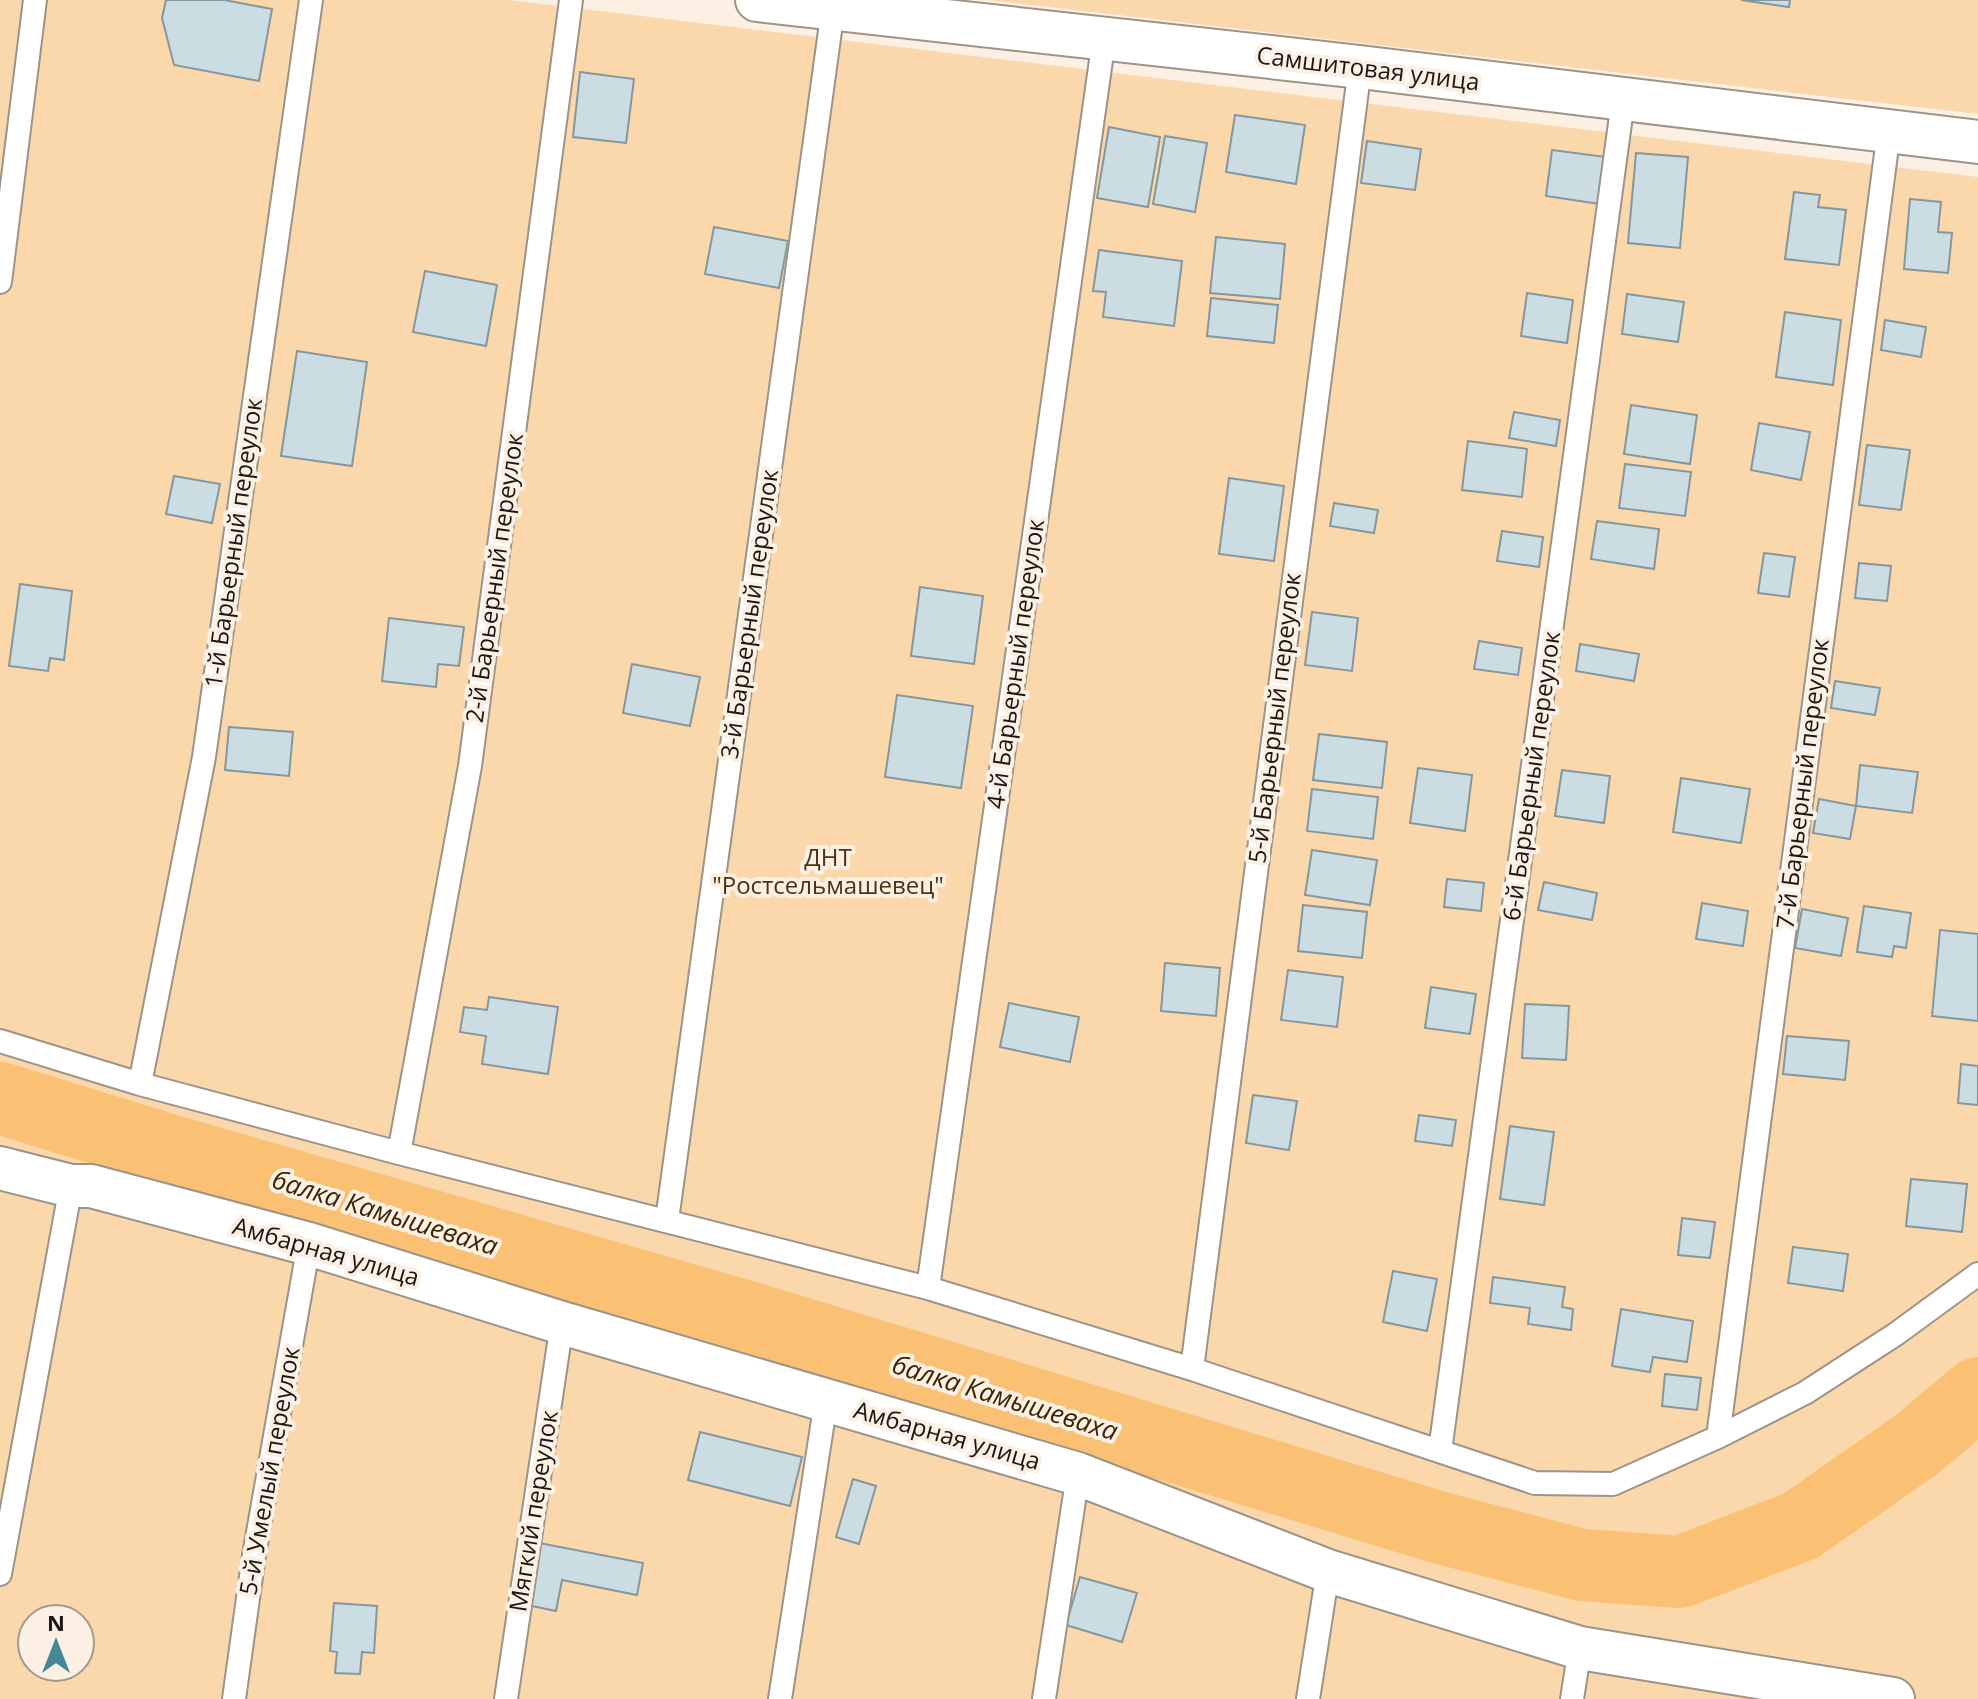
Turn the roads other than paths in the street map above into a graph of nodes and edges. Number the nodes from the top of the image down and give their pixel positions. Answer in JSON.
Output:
{"nodes":[{"id":1,"x":35,"y":0,"type":"edge"},
{"id":2,"x":311,"y":0,"type":"edge"},
{"id":3,"x":571,"y":0,"type":"edge"},
{"id":4,"x":757,"y":0,"type":"edge"},
{"id":5,"x":833,"y":9,"type":"junction"},
{"id":6,"x":1104,"y":39,"type":"junction"},
{"id":7,"x":1360,"y":67,"type":"junction"},
{"id":8,"x":1623,"y":101,"type":"junction"},
{"id":9,"x":1889,"y":131,"type":"junction"},
{"id":10,"x":1978,"y":142,"type":"edge"},
{"id":11,"x":0,"y":282,"type":"edge"},
{"id":12,"x":0,"y":1041,"type":"edge"},
{"id":13,"x":140,"y":1084,"type":"junction"},
{"id":14,"x":399,"y":1153,"type":"junction"},
{"id":15,"x":0,"y":1168,"type":"edge"},
{"id":16,"x":71,"y":1186,"type":"junction"},
{"id":17,"x":667,"y":1220,"type":"junction"},
{"id":18,"x":309,"y":1244,"type":"junction"},
{"id":19,"x":1978,"y":1274,"type":"edge"},
{"id":20,"x":928,"y":1288,"type":"junction"},
{"id":21,"x":562,"y":1323,"type":"junction"},
{"id":22,"x":1192,"y":1369,"type":"junction"},
{"id":23,"x":826,"y":1401,"type":"junction"},
{"id":24,"x":1718,"y":1437,"type":"junction"},
{"id":25,"x":1440,"y":1451,"type":"junction"},
{"id":26,"x":1078,"y":1474,"type":"junction"},
{"id":27,"x":1328,"y":1571,"type":"junction"},
{"id":28,"x":0,"y":1574,"type":"edge"},
{"id":29,"x":1580,"y":1648,"type":"junction"},
{"id":30,"x":1847,"y":1696,"type":"edge"},
{"id":31,"x":234,"y":1699,"type":"edge"},
{"id":32,"x":506,"y":1699,"type":"edge"},
{"id":33,"x":780,"y":1699,"type":"edge"},
{"id":34,"x":1044,"y":1699,"type":"edge"},
{"id":35,"x":1308,"y":1699,"type":"edge"},
{"id":36,"x":1572,"y":1699,"type":"edge"},
{"id":37,"x":1893,"y":1699,"type":"edge"}],
"edges":[{"from":1,"to":11,"type":"lane"},
{"from":2,"to":13,"type":"lane","name":"1-й Барьерный переулок"},
{"from":3,"to":14,"type":"lane","name":"2-й Барьерный переулок"},
{"from":4,"to":5,"type":"street","name":"Самшитовая улица"},
{"from":5,"to":6,"type":"street","name":"Самшитовая улица"},
{"from":5,"to":17,"type":"lane","name":"3-й Барьерный переулок"},
{"from":6,"to":7,"type":"street","name":"Самшитовая улица"},
{"from":6,"to":20,"type":"lane","name":"4-й Барьерный переулок"},
{"from":7,"to":8,"type":"street","name":"Самшитовая улица"},
{"from":7,"to":22,"type":"lane","name":"5-й Барьерный переулок"},
{"from":8,"to":9,"type":"street","name":"Самшитовая улица"},
{"from":8,"to":25,"type":"lane","name":"6-й Барьерный переулок"},
{"from":9,"to":10,"type":"street","name":"Самшитовая улица"},
{"from":9,"to":24,"type":"lane","name":"7-й Барьерный переулок"},
{"from":12,"to":13,"type":"lane"},
{"from":13,"to":14,"type":"lane"},
{"from":14,"to":17,"type":"lane"},
{"from":15,"to":16,"type":"street","name":"Амбарная улица"},
{"from":16,"to":18,"type":"street","name":"Амбарная улица"},
{"from":16,"to":28,"type":"lane"},
{"from":17,"to":20,"type":"lane"},
{"from":18,"to":21,"type":"street","name":"Амбарная улица"},
{"from":18,"to":31,"type":"lane","name":"5-й Умелый переулок"},
{"from":19,"to":24,"type":"lane"},
{"from":20,"to":22,"type":"lane"},
{"from":21,"to":23,"type":"street","name":"Амбарная улица"},
{"from":21,"to":32,"type":"lane","name":"Мягкий переулок"},
{"from":22,"to":25,"type":"lane"},
{"from":23,"to":26,"type":"street","name":"Амбарная улица"},
{"from":23,"to":33,"type":"lane"},
{"from":24,"to":25,"type":"lane"},
{"from":26,"to":27,"type":"street","name":"Амбарная улица"},
{"from":26,"to":34,"type":"lane"},
{"from":27,"to":29,"type":"street","name":"Амбарная улица"},
{"from":27,"to":35,"type":"lane"},
{"from":29,"to":30,"type":"street","name":"Амбарная улица"},
{"from":29,"to":36,"type":"lane"},
{"from":30,"to":37,"type":"street","name":"Амбарная улица"}]}
